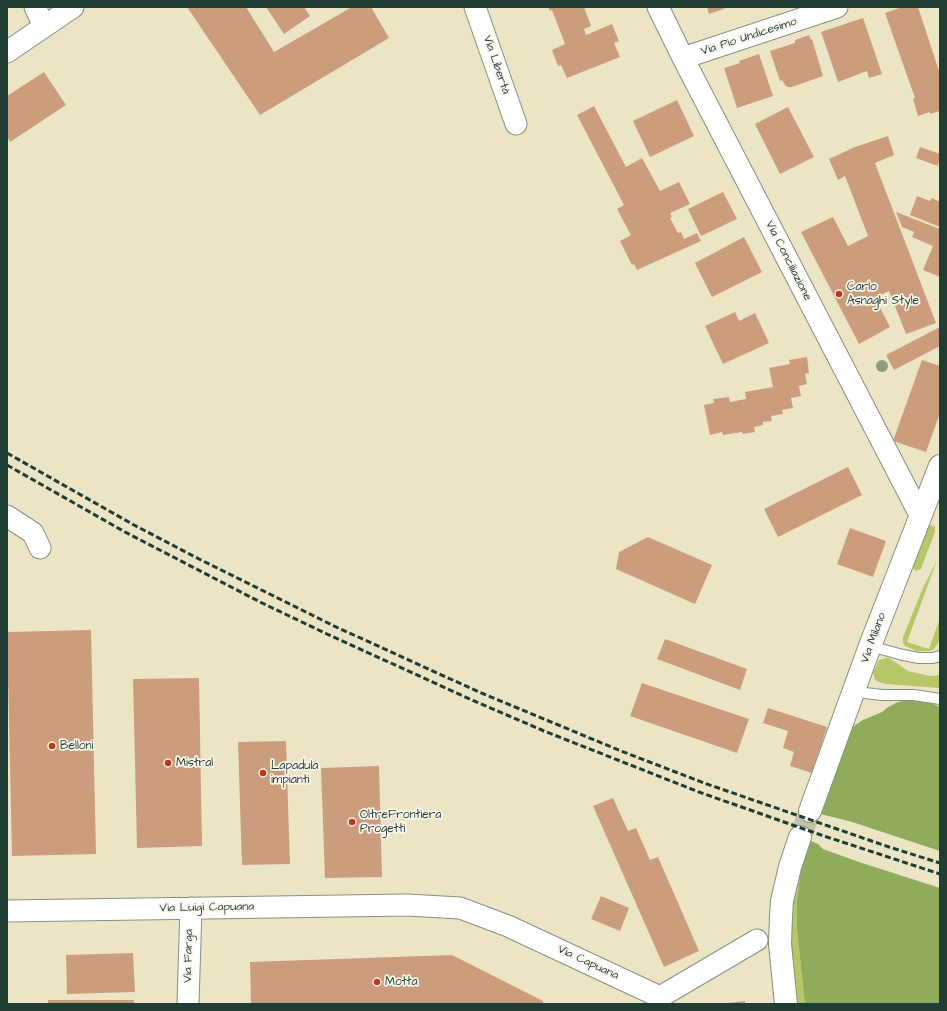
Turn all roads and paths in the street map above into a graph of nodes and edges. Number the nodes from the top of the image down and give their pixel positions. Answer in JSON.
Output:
{"nodes":[{"id":1,"x":35,"y":7,"type":"edge"},
{"id":2,"x":73,"y":7,"type":"edge"},
{"id":3,"x":475,"y":7,"type":"edge"},
{"id":4,"x":658,"y":7,"type":"edge"},
{"id":5,"x":837,"y":7,"type":"edge"},
{"id":6,"x":44,"y":26,"type":"junction"},
{"id":7,"x":7,"y":52,"type":"edge"},
{"id":8,"x":683,"y":58,"type":"junction"},
{"id":9,"x":516,"y":124,"type":"dead end"},
{"id":10,"x":940,"y":466,"type":"edge"},
{"id":11,"x":920,"y":515,"type":"junction"},
{"id":12,"x":7,"y":516,"type":"edge"},
{"id":13,"x":40,"y":548,"type":"dead end"},
{"id":14,"x":870,"y":646,"type":"junction"},
{"id":15,"x":940,"y":656,"type":"edge"},
{"id":16,"x":854,"y":690,"type":"junction"},
{"id":17,"x":940,"y":699,"type":"edge"},
{"id":18,"x":810,"y":811,"type":"tunnel mouth"},
{"id":19,"x":800,"y":838,"type":"tunnel mouth"},
{"id":20,"x":407,"y":905,"type":"joint"},
{"id":21,"x":190,"y":908,"type":"junction"},
{"id":22,"x":7,"y":910,"type":"edge"},
{"id":23,"x":757,"y":940,"type":"dead end"},
{"id":24,"x":188,"y":1004,"type":"edge"},
{"id":25,"x":786,"y":1004,"type":"edge"}],
"edges":[{"from":1,"to":6,"type":"street"},
{"from":2,"to":6,"type":"street"},
{"from":3,"to":9,"type":"street","name":"Via Libertà"},
{"from":4,"to":8,"type":"street","name":"Via Conciliazione"},
{"from":5,"to":8,"type":"street","name":"Via Pio Undicesimo"},
{"from":6,"to":7,"type":"street"},
{"from":8,"to":11,"type":"street","name":"Via Conciliazione"},
{"from":10,"to":11,"type":"street","name":"Via Milano"},
{"from":11,"to":14,"type":"street","name":"Via Milano"},
{"from":12,"to":13,"type":"street"},
{"from":14,"to":15,"type":"lane"},
{"from":14,"to":16,"type":"street","name":"Via Milano"},
{"from":16,"to":17,"type":"lane"},
{"from":16,"to":18,"type":"street","name":"Via Milano"},
{"from":19,"to":25,"type":"street"},
{"from":20,"to":21,"type":"street","name":"Via Luigi Capuana"},
{"from":20,"to":23,"type":"street","name":"Via Capuana"},
{"from":21,"to":22,"type":"street","name":"Via Luigi Capuana"},
{"from":21,"to":24,"type":"street","name":"Via Farga"}]}
